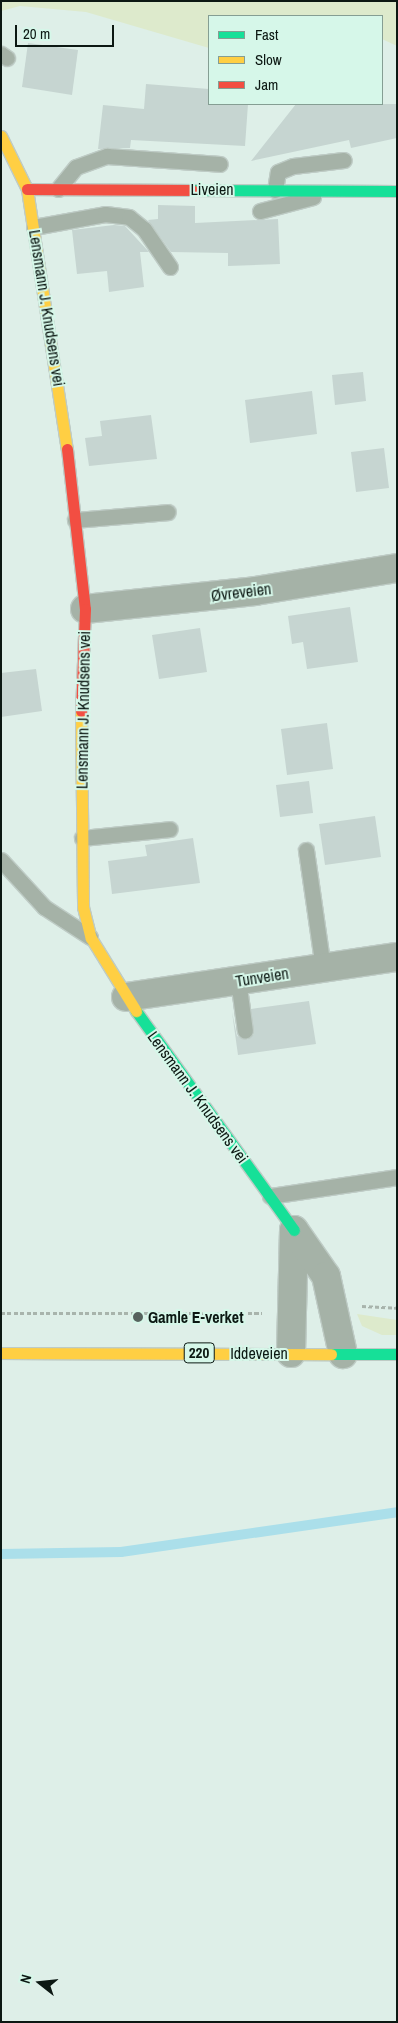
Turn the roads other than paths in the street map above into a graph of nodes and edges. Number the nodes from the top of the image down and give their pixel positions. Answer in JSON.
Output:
{"nodes":[{"id":1,"x":1,"y":136,"type":"edge"},
{"id":2,"x":344,"y":160,"type":"dead end"},
{"id":3,"x":220,"y":164,"type":"dead end"},
{"id":4,"x":27,"y":189,"type":"junction"},
{"id":5,"x":58,"y":189,"type":"junction"},
{"id":6,"x":276,"y":190,"type":"junction"},
{"id":7,"x":318,"y":190,"type":"junction"},
{"id":8,"x":397,"y":191,"type":"edge"},
{"id":9,"x":260,"y":211,"type":"dead end"},
{"id":10,"x":34,"y":228,"type":"junction"},
{"id":11,"x":170,"y":267,"type":"dead end"},
{"id":12,"x":168,"y":512,"type":"dead end"},
{"id":13,"x":75,"y":520,"type":"junction"},
{"id":14,"x":397,"y":568,"type":"edge"},
{"id":15,"x":85,"y":609,"type":"junction"},
{"id":16,"x":170,"y":829,"type":"dead end"},
{"id":17,"x":82,"y":838,"type":"junction"},
{"id":18,"x":306,"y":850,"type":"dead end"},
{"id":19,"x":1,"y":860,"type":"edge"},
{"id":20,"x":91,"y":938,"type":"junction"},
{"id":21,"x":397,"y":957,"type":"edge"},
{"id":22,"x":323,"y":968,"type":"junction"},
{"id":23,"x":238,"y":980,"type":"junction"},
{"id":24,"x":126,"y":997,"type":"junction"},
{"id":25,"x":245,"y":1031,"type":"dead end"},
{"id":26,"x":397,"y":1177,"type":"edge"},
{"id":27,"x":270,"y":1196,"type":"junction"},
{"id":28,"x":294,"y":1230,"type":"junction"},
{"id":29,"x":1,"y":1352,"type":"edge"},
{"id":30,"x":291,"y":1353,"type":"junction"},
{"id":31,"x":343,"y":1354,"type":"junction"},
{"id":32,"x":397,"y":1354,"type":"edge"}],
"edges":[{"from":1,"to":4,"type":"street","name":"Lensmann J. Knudsens vei"},
{"from":2,"to":6,"type":"lane"},
{"from":3,"to":5,"type":"lane"},
{"from":4,"to":5,"type":"street","name":"Liveien"},
{"from":4,"to":10,"type":"street","name":"Lensmann J. Knudsens vei"},
{"from":5,"to":6,"type":"street","name":"Liveien"},
{"from":6,"to":7,"type":"street","name":"Liveien"},
{"from":7,"to":8,"type":"street","name":"Liveien"},
{"from":7,"to":9,"type":"lane"},
{"from":10,"to":11,"type":"lane"},
{"from":10,"to":13,"type":"street","name":"Lensmann J. Knudsens vei"},
{"from":12,"to":13,"type":"lane"},
{"from":13,"to":15,"type":"street","name":"Lensmann J. Knudsens vei"},
{"from":14,"to":15,"type":"street","name":"Øvreveien"},
{"from":15,"to":17,"type":"street","name":"Lensmann J. Knudsens vei"},
{"from":16,"to":17,"type":"lane"},
{"from":17,"to":20,"type":"street","name":"Lensmann J. Knudsens vei"},
{"from":18,"to":22,"type":"lane"},
{"from":19,"to":20,"type":"lane"},
{"from":20,"to":24,"type":"street","name":"Lensmann J. Knudsens vei"},
{"from":21,"to":22,"type":"street","name":"Tunveien"},
{"from":22,"to":23,"type":"street","name":"Tunveien"},
{"from":23,"to":24,"type":"street","name":"Tunveien"},
{"from":23,"to":25,"type":"lane"},
{"from":24,"to":27,"type":"street","name":"Lensmann J. Knudsens vei"},
{"from":26,"to":27,"type":"lane"},
{"from":27,"to":28,"type":"street","name":"Lensmann J. Knudsens vei"},
{"from":28,"to":30,"type":"street"},
{"from":28,"to":31,"type":"street","name":"Lensmann J. Knudsens vei"},
{"from":29,"to":30,"type":"street","name":"Iddeveien","number":"220"},
{"from":30,"to":31,"type":"street","name":"Iddeveien","number":"220"},
{"from":31,"to":32,"type":"street","name":"Iddeveien","number":"220"}]}
